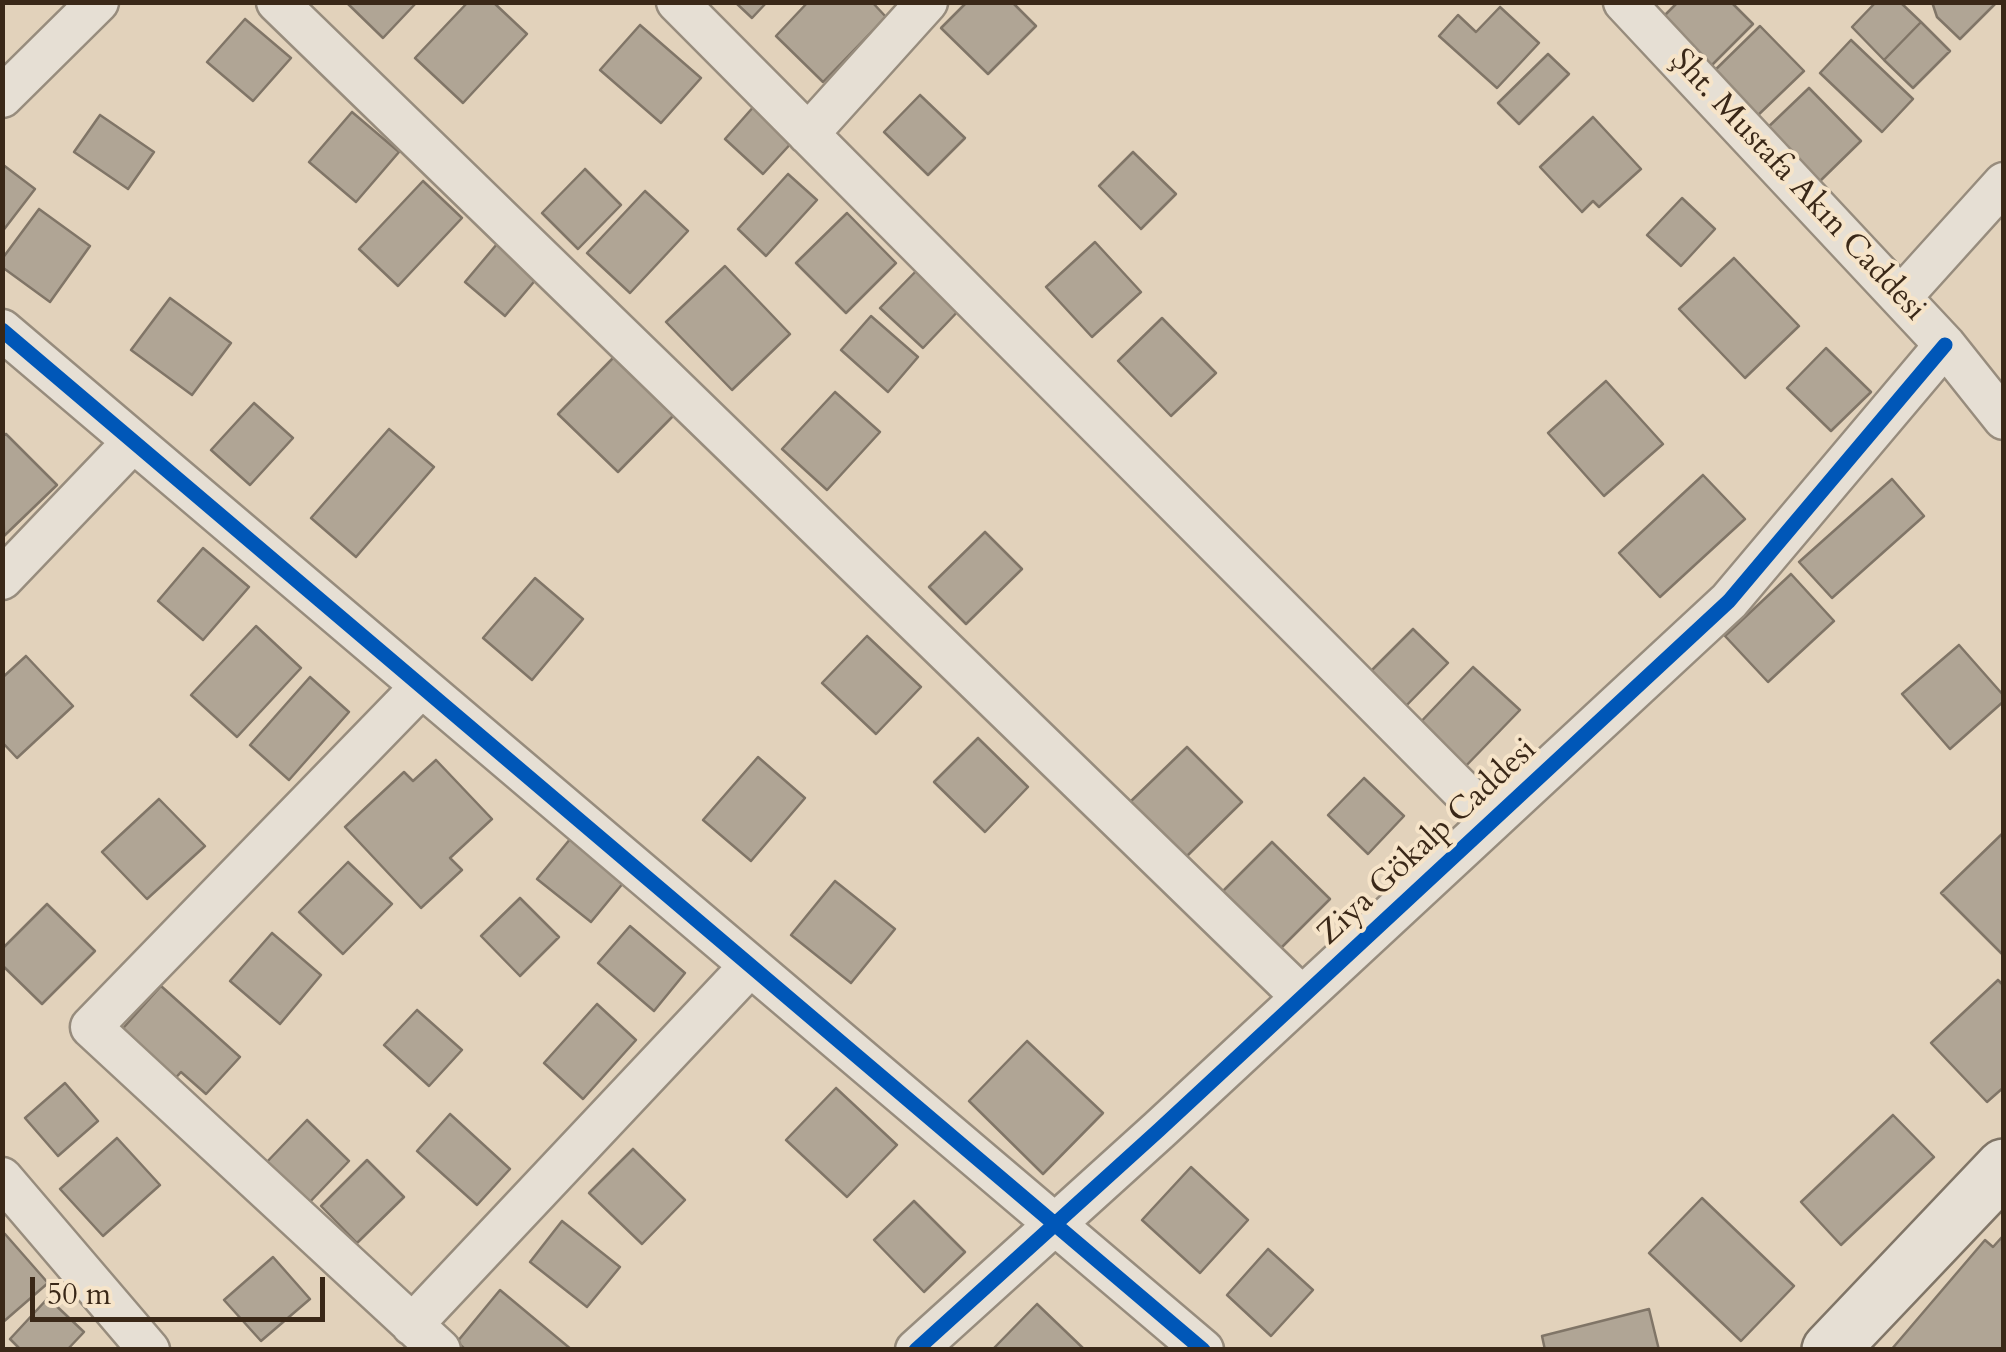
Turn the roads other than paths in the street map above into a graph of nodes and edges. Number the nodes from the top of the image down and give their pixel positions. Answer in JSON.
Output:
{"nodes":[{"id":1,"x":98,"y":2,"type":"edge"},
{"id":2,"x":277,"y":2,"type":"edge"},
{"id":3,"x":677,"y":2,"type":"edge"},
{"id":4,"x":927,"y":2,"type":"edge"},
{"id":5,"x":1643,"y":10,"type":"edge"},
{"id":6,"x":2,"y":96,"type":"edge"},
{"id":7,"x":808,"y":134,"type":"junction"},
{"id":8,"x":2004,"y":183,"type":"edge"},
{"id":9,"x":1901,"y":297,"type":"junction"},
{"id":10,"x":2,"y":330,"type":"edge"},
{"id":11,"x":1945,"y":345,"type":"junction"},
{"id":12,"x":2004,"y":419,"type":"edge"},
{"id":13,"x":134,"y":442,"type":"junction"},
{"id":14,"x":2,"y":579,"type":"edge"},
{"id":15,"x":421,"y":687,"type":"junction"},
{"id":16,"x":1492,"y":821,"type":"junction"},
{"id":17,"x":750,"y":966,"type":"junction"},
{"id":18,"x":1302,"y":996,"type":"junction"},
{"id":19,"x":2004,"y":1167,"type":"edge"},
{"id":20,"x":2,"y":1178,"type":"edge"},
{"id":21,"x":1054,"y":1225,"type":"junction"},
{"id":22,"x":426,"y":1337,"type":"edge"},
{"id":23,"x":149,"y":1350,"type":"edge"},
{"id":24,"x":916,"y":1350,"type":"edge"},
{"id":25,"x":1203,"y":1350,"type":"edge"},
{"id":26,"x":1830,"y":1350,"type":"edge"}],
"edges":[{"from":1,"to":6,"type":"street"},
{"from":2,"to":18,"type":"street"},
{"from":3,"to":7,"type":"street"},
{"from":4,"to":7,"type":"street"},
{"from":5,"to":9,"type":"street","name":"Şht. Mustafa Akın Caddesi"},
{"from":7,"to":16,"type":"street"},
{"from":8,"to":9,"type":"street"},
{"from":9,"to":11,"type":"street","name":"Şht. Mustafa Akın Caddesi"},
{"from":10,"to":13,"type":"street"},
{"from":11,"to":12,"type":"street","name":"Şht. Mustafa Akın Caddesi"},
{"from":11,"to":16,"type":"street","name":"Ziya Gökalp Caddesi"},
{"from":13,"to":14,"type":"street"},
{"from":13,"to":15,"type":"street"},
{"from":15,"to":17,"type":"street"},
{"from":15,"to":22,"type":"street"},
{"from":16,"to":18,"type":"street","name":"Ziya Gökalp Caddesi"},
{"from":17,"to":21,"type":"street"},
{"from":17,"to":22,"type":"street"},
{"from":18,"to":21,"type":"street","name":"Ziya Gökalp Caddesi"},
{"from":19,"to":26,"type":"street"},
{"from":20,"to":23,"type":"street"},
{"from":21,"to":24,"type":"street","name":"Ziya Gökalp Caddesi"},
{"from":21,"to":25,"type":"street"}]}
